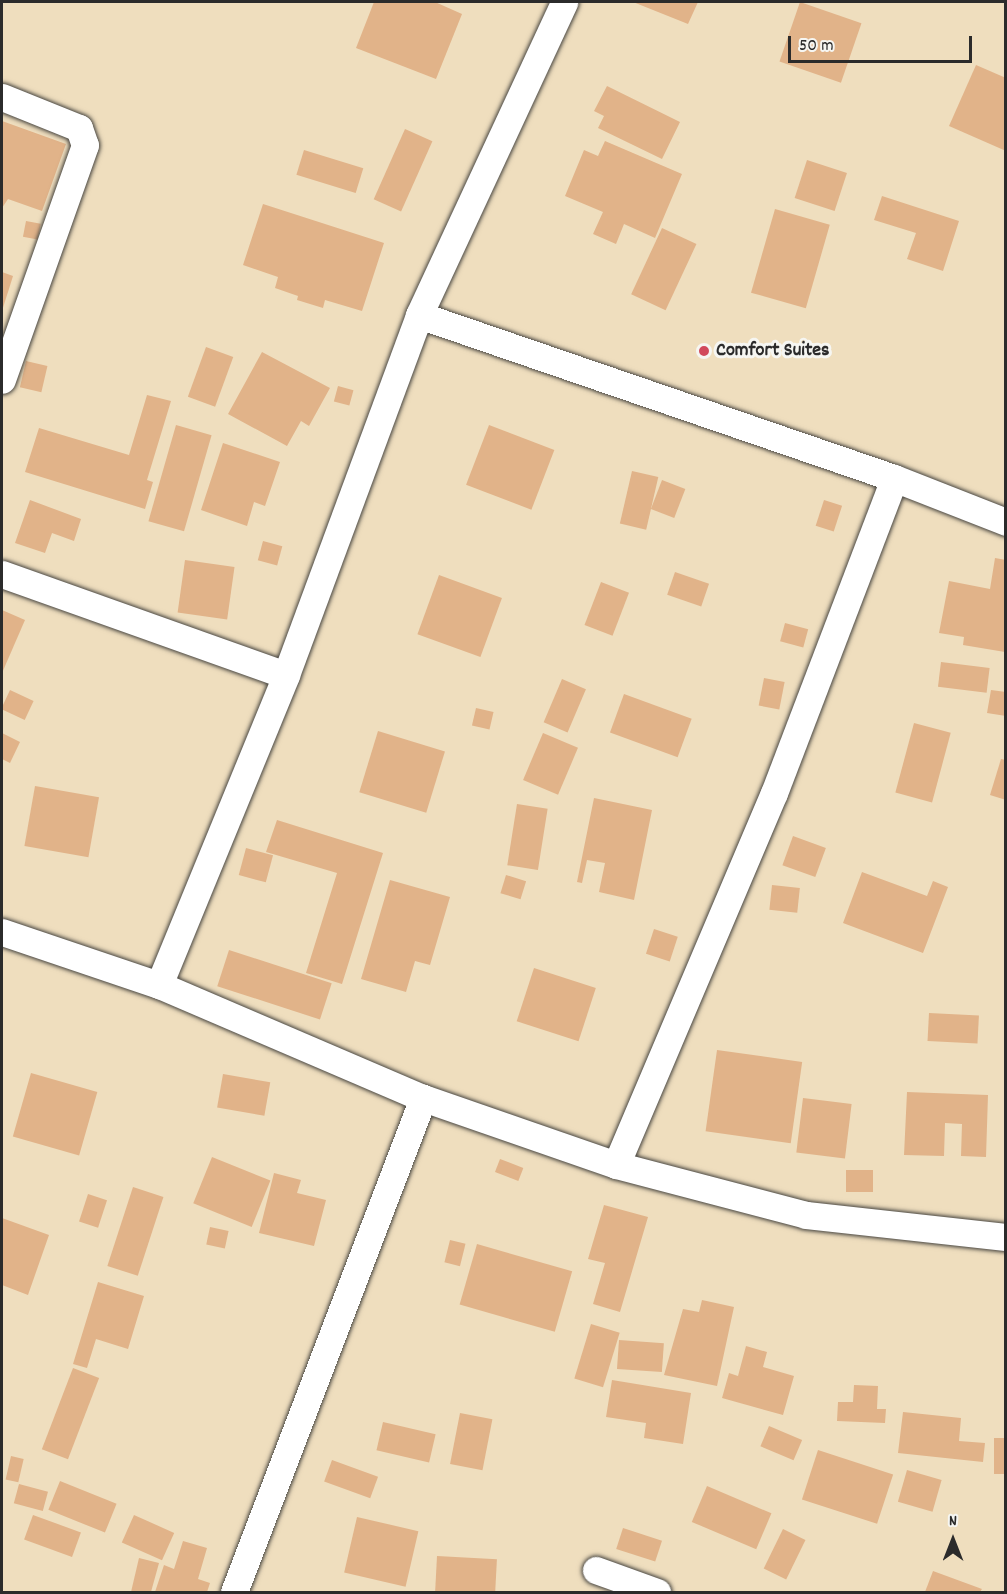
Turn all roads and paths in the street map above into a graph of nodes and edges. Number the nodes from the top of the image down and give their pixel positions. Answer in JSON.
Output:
{"nodes":[{"id":1,"x":564,"y":2,"type":"edge"},
{"id":2,"x":2,"y":97,"type":"edge"},
{"id":3,"x":419,"y":315,"type":"junction"},
{"id":4,"x":2,"y":380,"type":"edge"},
{"id":5,"x":894,"y":478,"type":"junction"},
{"id":6,"x":1005,"y":522,"type":"edge"},
{"id":7,"x":2,"y":574,"type":"edge"},
{"id":8,"x":286,"y":675,"type":"junction"},
{"id":9,"x":2,"y":932,"type":"edge"},
{"id":10,"x":159,"y":985,"type":"junction"},
{"id":11,"x":423,"y":1098,"type":"junction"},
{"id":12,"x":616,"y":1165,"type":"junction"},
{"id":13,"x":1005,"y":1237,"type":"edge"},
{"id":14,"x":596,"y":1570,"type":"dead end"},
{"id":15,"x":234,"y":1593,"type":"edge"},
{"id":16,"x":657,"y":1593,"type":"edge"}],
"edges":[{"from":1,"to":3,"type":"street"},
{"from":2,"to":4,"type":"street"},
{"from":3,"to":5,"type":"street"},
{"from":3,"to":8,"type":"street"},
{"from":5,"to":6,"type":"street"},
{"from":5,"to":12,"type":"street"},
{"from":7,"to":8,"type":"street"},
{"from":8,"to":10,"type":"street"},
{"from":9,"to":10,"type":"street"},
{"from":10,"to":11,"type":"street"},
{"from":11,"to":12,"type":"street"},
{"from":11,"to":15,"type":"street"},
{"from":12,"to":13,"type":"street"},
{"from":14,"to":16,"type":"street"}]}
